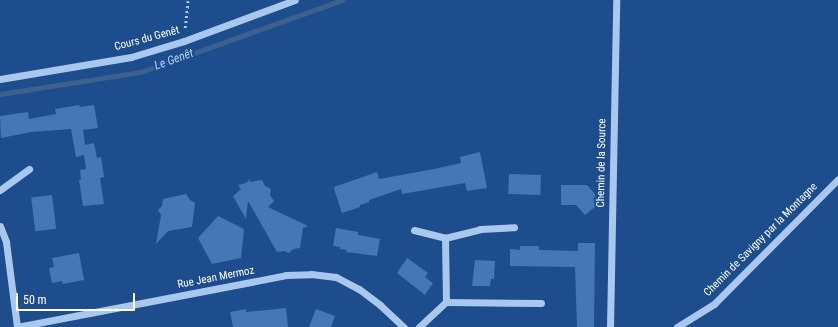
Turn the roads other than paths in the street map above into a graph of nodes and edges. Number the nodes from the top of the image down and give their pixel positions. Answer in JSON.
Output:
{"nodes":[{"id":1,"x":295,"y":0,"type":"edge"},
{"id":2,"x":616,"y":0,"type":"edge"},
{"id":3,"x":0,"y":78,"type":"edge"},
{"id":4,"x":29,"y":169,"type":"dead end"},
{"id":5,"x":838,"y":179,"type":"edge"},
{"id":6,"x":0,"y":190,"type":"edge"},
{"id":7,"x":0,"y":226,"type":"edge"},
{"id":8,"x":514,"y":228,"type":"dead end"},
{"id":9,"x":414,"y":230,"type":"dead end"},
{"id":10,"x":445,"y":238,"type":"junction"},
{"id":11,"x":446,"y":302,"type":"junction"},
{"id":12,"x":541,"y":303,"type":"dead end"},
{"id":13,"x":31,"y":326,"type":"edge"},
{"id":14,"x":17,"y":327,"type":"edge"},
{"id":15,"x":404,"y":327,"type":"edge"},
{"id":16,"x":419,"y":327,"type":"edge"},
{"id":17,"x":610,"y":327,"type":"edge"},
{"id":18,"x":677,"y":327,"type":"edge"}],
"edges":[{"from":1,"to":3,"type":"street","name":"Cours du Genêt"},
{"from":2,"to":17,"type":"street","name":"Chemin de la Source"},
{"from":4,"to":6,"type":"street"},
{"from":5,"to":18,"type":"street","name":"Chemin de Savigny par la Montagne"},
{"from":7,"to":14,"type":"street"},
{"from":8,"to":10,"type":"street"},
{"from":9,"to":10,"type":"street"},
{"from":10,"to":11,"type":"street"},
{"from":11,"to":12,"type":"street"},
{"from":11,"to":16,"type":"street"},
{"from":13,"to":14,"type":"street","name":"Rue Jean Mermoz"},
{"from":13,"to":15,"type":"street","name":"Rue Jean Mermoz"}]}
